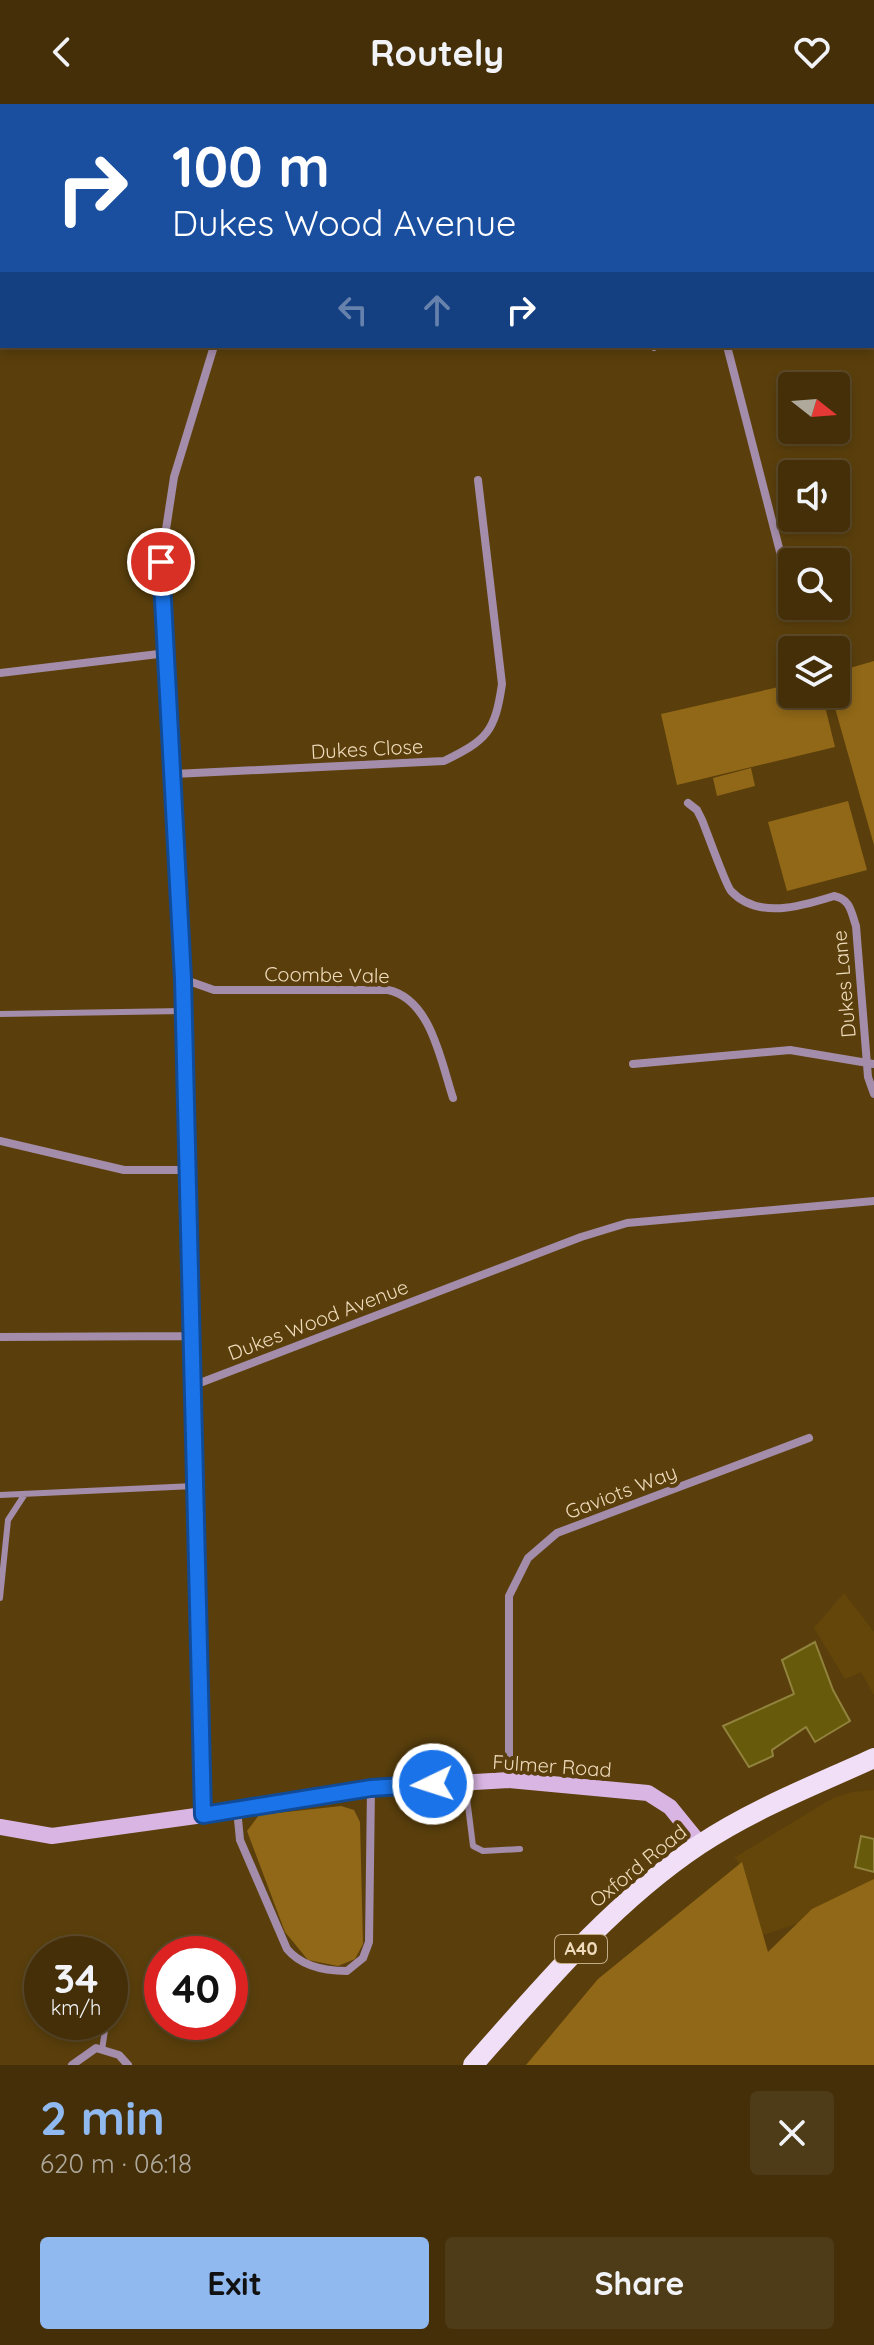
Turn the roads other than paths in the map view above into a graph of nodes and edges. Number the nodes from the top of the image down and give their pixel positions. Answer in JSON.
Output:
{"nodes":[{"id":1,"x":213,"y":348,"type":"edge"},
{"id":2,"x":728,"y":348,"type":"edge"},
{"id":3,"x":478,"y":480,"type":"dead end"},
{"id":4,"x":779,"y":548,"type":"edge"},
{"id":5,"x":167,"y":653,"type":"junction"},
{"id":6,"x":0,"y":673,"type":"edge"},
{"id":7,"x":174,"y":774,"type":"junction"},
{"id":8,"x":688,"y":803,"type":"dead end"},
{"id":9,"x":183,"y":979,"type":"junction"},
{"id":10,"x":183,"y":1011,"type":"junction"},
{"id":11,"x":0,"y":1014,"type":"edge"},
{"id":12,"x":633,"y":1064,"type":"dead end"},
{"id":13,"x":870,"y":1064,"type":"edge"},
{"id":14,"x":874,"y":1094,"type":"edge"},
{"id":15,"x":453,"y":1098,"type":"dead end"},
{"id":16,"x":0,"y":1141,"type":"edge"},
{"id":17,"x":186,"y":1170,"type":"junction"},
{"id":18,"x":874,"y":1201,"type":"edge"},
{"id":19,"x":190,"y":1336,"type":"junction"},
{"id":20,"x":0,"y":1337,"type":"edge"},
{"id":21,"x":192,"y":1386,"type":"junction"},
{"id":22,"x":809,"y":1438,"type":"dead end"},
{"id":23,"x":194,"y":1486,"type":"junction"},
{"id":24,"x":25,"y":1494,"type":"junction"},
{"id":25,"x":0,"y":1495,"type":"edge"},
{"id":26,"x":0,"y":1598,"type":"edge"},
{"id":27,"x":874,"y":1758,"type":"edge"},
{"id":28,"x":509,"y":1780,"type":"junction"},
{"id":29,"x":464,"y":1781,"type":"junction"},
{"id":30,"x":371,"y":1788,"type":"junction"},
{"id":31,"x":237,"y":1809,"type":"junction"},
{"id":32,"x":203,"y":1815,"type":"junction"},
{"id":33,"x":0,"y":1827,"type":"edge"},
{"id":34,"x":700,"y":1844,"type":"junction"},
{"id":35,"x":520,"y":1849,"type":"dead end"},
{"id":36,"x":104,"y":2040,"type":"edge"},
{"id":37,"x":102,"y":2050,"type":"junction"},
{"id":38,"x":72,"y":2065,"type":"edge"},
{"id":39,"x":128,"y":2065,"type":"edge"},
{"id":40,"x":473,"y":2065,"type":"edge"}],
"edges":[{"from":1,"to":5,"type":"street"},
{"from":2,"to":4,"type":"street"},
{"from":3,"to":7,"type":"street","name":"Dukes Close"},
{"from":5,"to":6,"type":"street"},
{"from":5,"to":7,"type":"street"},
{"from":7,"to":9,"type":"street"},
{"from":8,"to":13,"type":"street","name":"Dukes Lane"},
{"from":9,"to":10,"type":"street"},
{"from":9,"to":15,"type":"street","name":"Coombe Vale"},
{"from":10,"to":11,"type":"lane"},
{"from":10,"to":17,"type":"street"},
{"from":12,"to":13,"type":"street"},
{"from":13,"to":14,"type":"street","name":"Dukes Lane"},
{"from":16,"to":17,"type":"street"},
{"from":17,"to":19,"type":"street"},
{"from":18,"to":21,"type":"street","name":"Dukes Wood Avenue"},
{"from":19,"to":20,"type":"street"},
{"from":19,"to":21,"type":"street"},
{"from":21,"to":23,"type":"street"},
{"from":22,"to":28,"type":"street","name":"Gaviots Way"},
{"from":23,"to":24,"type":"lane"},
{"from":23,"to":32,"type":"street"},
{"from":24,"to":25,"type":"lane"},
{"from":24,"to":26,"type":"lane"},
{"from":27,"to":34,"type":"main road","name":"Oxford Road","number":"A40"},
{"from":28,"to":29,"type":"street","name":"Fulmer Road"},
{"from":28,"to":34,"type":"street","name":"Fulmer Road"},
{"from":29,"to":30,"type":"street","name":"Fulmer Road"},
{"from":29,"to":35,"type":"lane"},
{"from":30,"to":31,"type":"street","name":"Fulmer Road"},
{"from":30,"to":31,"type":"street"},
{"from":31,"to":32,"type":"street","name":"Fulmer Road"},
{"from":32,"to":33,"type":"street","name":"Fulmer Road"},
{"from":34,"to":40,"type":"main road","name":"Oxford Road","number":"A40"},
{"from":36,"to":37,"type":"lane"},
{"from":37,"to":38,"type":"street"},
{"from":37,"to":39,"type":"street"}]}
